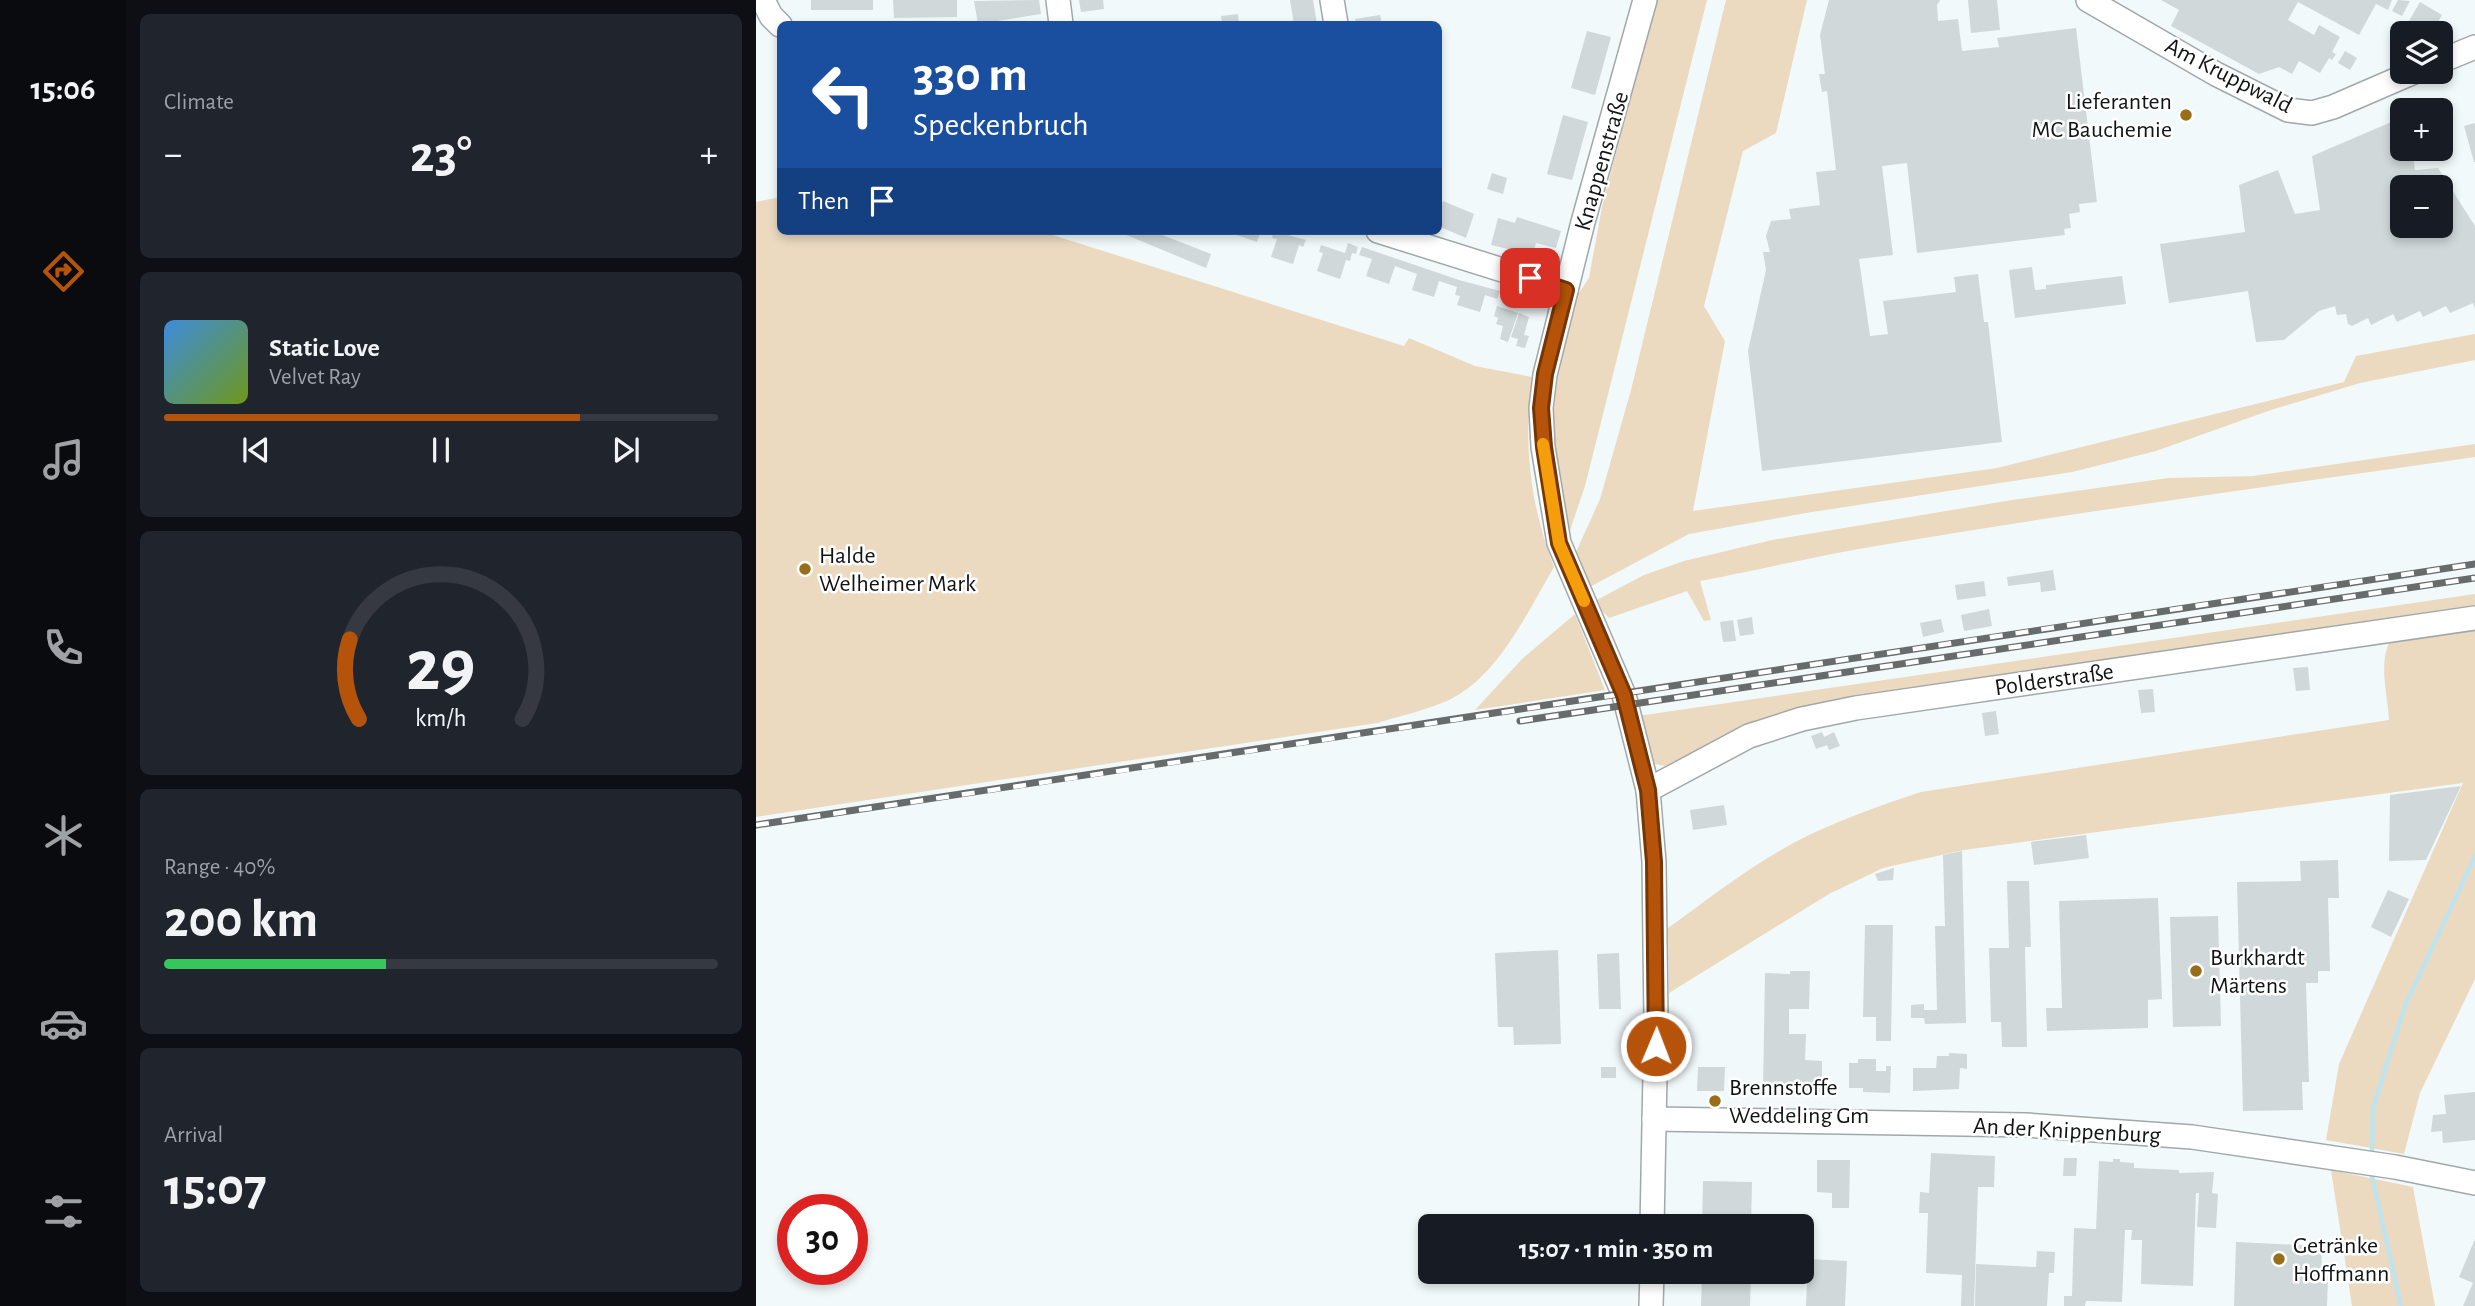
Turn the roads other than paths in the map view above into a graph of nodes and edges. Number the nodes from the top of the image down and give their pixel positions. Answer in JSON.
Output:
{"nodes":[{"id":1,"x":763,"y":0,"type":"edge"},
{"id":2,"x":1058,"y":0,"type":"edge"},
{"id":3,"x":1332,"y":0,"type":"edge"},
{"id":4,"x":1645,"y":0,"type":"edge"},
{"id":5,"x":2088,"y":0,"type":"edge"},
{"id":6,"x":1061,"y":21,"type":"edge"},
{"id":7,"x":1336,"y":21,"type":"edge"},
{"id":8,"x":777,"y":22,"type":"edge"},
{"id":9,"x":2475,"y":47,"type":"edge"},
{"id":10,"x":2453,"y":56,"type":"edge"},
{"id":11,"x":2390,"y":82,"type":"edge"},
{"id":12,"x":1392,"y":235,"type":"edge"},
{"id":13,"x":1566,"y":290,"type":"junction"},
{"id":14,"x":2475,"y":618,"type":"edge"},
{"id":15,"x":1648,"y":790,"type":"junction"},
{"id":16,"x":1654,"y":1119,"type":"junction"},
{"id":17,"x":2475,"y":1183,"type":"edge"},
{"id":18,"x":1652,"y":1214,"type":"edge"},
{"id":19,"x":1651,"y":1284,"type":"edge"},
{"id":20,"x":1651,"y":1306,"type":"edge"}],
"edges":[{"from":1,"to":8,"type":"street"},
{"from":2,"to":6,"type":"street"},
{"from":3,"to":7,"type":"street"},
{"from":4,"to":13,"type":"street","name":"Knappenstraße"},
{"from":5,"to":11,"type":"street","name":"Am Kruppwald"},
{"from":9,"to":10,"type":"street"},
{"from":12,"to":13,"type":"street"},
{"from":13,"to":15,"type":"street","name":"Knappenstraße"},
{"from":14,"to":15,"type":"street","name":"Polderstraße"},
{"from":15,"to":16,"type":"street","name":"Knappenstraße"},
{"from":16,"to":17,"type":"street","name":"An der Knippenburg"},
{"from":16,"to":18,"type":"street","name":"Knappenstraße"},
{"from":19,"to":20,"type":"street"}]}
